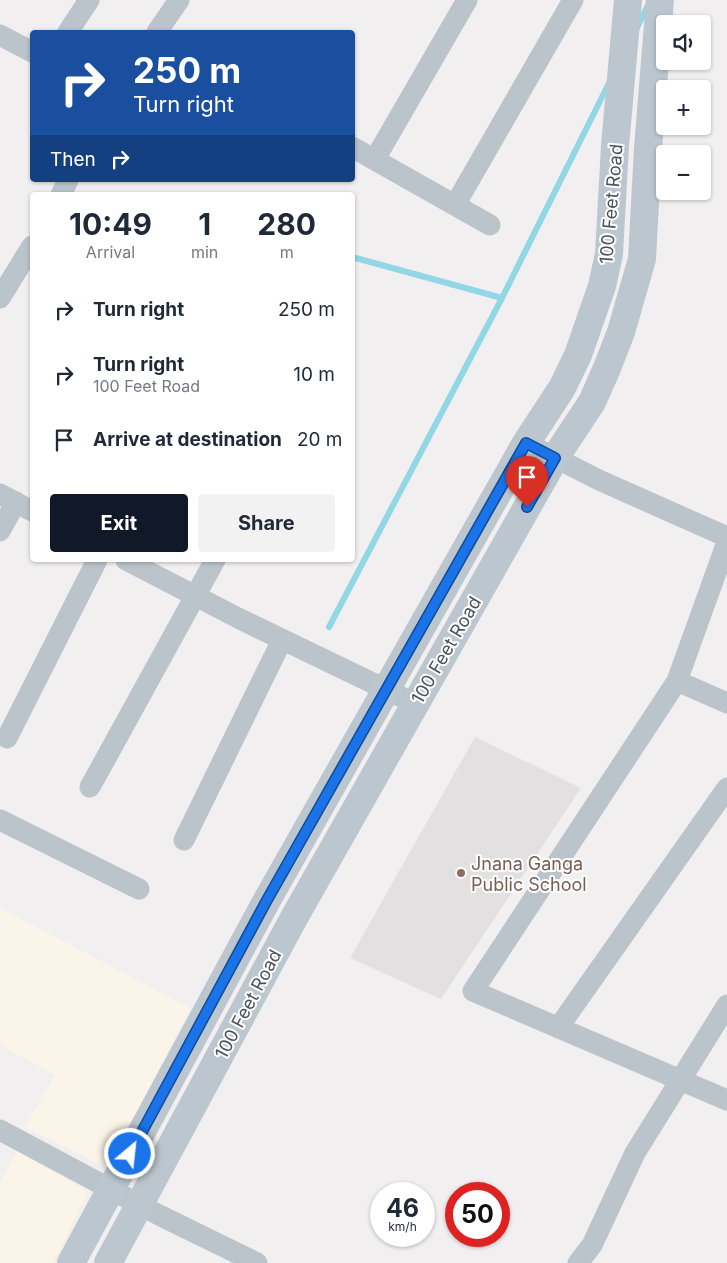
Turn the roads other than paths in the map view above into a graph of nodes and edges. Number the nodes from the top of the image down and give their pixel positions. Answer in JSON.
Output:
{"nodes":[{"id":1,"x":89,"y":0,"type":"edge"},
{"id":2,"x":179,"y":0,"type":"edge"},
{"id":3,"x":467,"y":0,"type":"edge"},
{"id":4,"x":573,"y":0,"type":"edge"},
{"id":5,"x":628,"y":0,"type":"edge"},
{"id":6,"x":660,"y":0,"type":"edge"},
{"id":7,"x":69,"y":30,"type":"edge"},
{"id":8,"x":158,"y":30,"type":"edge"},
{"id":9,"x":0,"y":35,"type":"edge"},
{"id":10,"x":30,"y":51,"type":"edge"},
{"id":11,"x":355,"y":149,"type":"edge"},
{"id":12,"x":375,"y":160,"type":"junction"},
{"id":13,"x":455,"y":205,"type":"junction"},
{"id":14,"x":490,"y":225,"type":"dead end"},
{"id":15,"x":30,"y":249,"type":"edge"},
{"id":16,"x":0,"y":298,"type":"edge"},
{"id":17,"x":526,"y":443,"type":"junction"},
{"id":18,"x":555,"y":458,"type":"junction"},
{"id":19,"x":16,"y":502,"type":"edge"},
{"id":20,"x":0,"y":531,"type":"edge"},
{"id":21,"x":727,"y":537,"type":"edge"},
{"id":22,"x":727,"y":542,"type":"edge"},
{"id":23,"x":96,"y":562,"type":"edge"},
{"id":24,"x":130,"y":562,"type":"edge"},
{"id":25,"x":214,"y":562,"type":"edge"},
{"id":26,"x":196,"y":597,"type":"junction"},
{"id":27,"x":282,"y":640,"type":"junction"},
{"id":28,"x":677,"y":681,"type":"junction"},
{"id":29,"x":386,"y":690,"type":"junction"},
{"id":30,"x":727,"y":703,"type":"edge"},
{"id":31,"x":416,"y":704,"type":"junction"},
{"id":32,"x":6,"y":738,"type":"dead end"},
{"id":33,"x":90,"y":787,"type":"dead end"},
{"id":34,"x":727,"y":788,"type":"edge"},
{"id":35,"x":0,"y":820,"type":"edge"},
{"id":36,"x":184,"y":840,"type":"dead end"},
{"id":37,"x":139,"y":889,"type":"dead end"},
{"id":38,"x":727,"y":1005,"type":"edge"},
{"id":39,"x":558,"y":1028,"type":"junction"},
{"id":40,"x":680,"y":1080,"type":"junction"},
{"id":41,"x":727,"y":1100,"type":"edge"},
{"id":42,"x":0,"y":1130,"type":"edge"},
{"id":43,"x":111,"y":1190,"type":"junction"},
{"id":44,"x":140,"y":1205,"type":"junction"},
{"id":45,"x":71,"y":1263,"type":"edge"},
{"id":46,"x":108,"y":1263,"type":"edge"},
{"id":47,"x":256,"y":1263,"type":"edge"},
{"id":48,"x":578,"y":1263,"type":"edge"}],
"edges":[{"from":1,"to":7,"type":"street"},
{"from":2,"to":8,"type":"street"},
{"from":3,"to":12,"type":"street"},
{"from":4,"to":13,"type":"street"},
{"from":5,"to":17,"type":"main road","name":"100 Feet Road"},
{"from":6,"to":18,"type":"main road","name":"100 Feet Road"},
{"from":9,"to":10,"type":"street"},
{"from":11,"to":12,"type":"street"},
{"from":12,"to":13,"type":"street"},
{"from":13,"to":14,"type":"street"},
{"from":15,"to":16,"type":"street"},
{"from":17,"to":18,"type":"street"},
{"from":17,"to":29,"type":"main road","name":"100 Feet Road"},
{"from":18,"to":21,"type":"street"},
{"from":18,"to":31,"type":"main road","name":"100 Feet Road"},
{"from":19,"to":20,"type":"street"},
{"from":22,"to":28,"type":"street"},
{"from":23,"to":32,"type":"street"},
{"from":24,"to":26,"type":"street"},
{"from":25,"to":26,"type":"street"},
{"from":26,"to":27,"type":"street"},
{"from":26,"to":33,"type":"street"},
{"from":27,"to":29,"type":"street"},
{"from":27,"to":36,"type":"street"},
{"from":28,"to":30,"type":"street"},
{"from":28,"to":39,"type":"street"},
{"from":29,"to":31,"type":"street"},
{"from":29,"to":43,"type":"main road","name":"100 Feet Road"},
{"from":31,"to":44,"type":"main road","name":"100 Feet Road"},
{"from":34,"to":39,"type":"street"},
{"from":35,"to":37,"type":"street"},
{"from":38,"to":40,"type":"street"},
{"from":39,"to":40,"type":"street"},
{"from":40,"to":41,"type":"street"},
{"from":40,"to":48,"type":"street"},
{"from":42,"to":43,"type":"street"},
{"from":43,"to":44,"type":"street"},
{"from":43,"to":45,"type":"main road","name":"100 Feet Road"},
{"from":44,"to":46,"type":"main road","name":"100 Feet Road"},
{"from":44,"to":47,"type":"street"}]}
